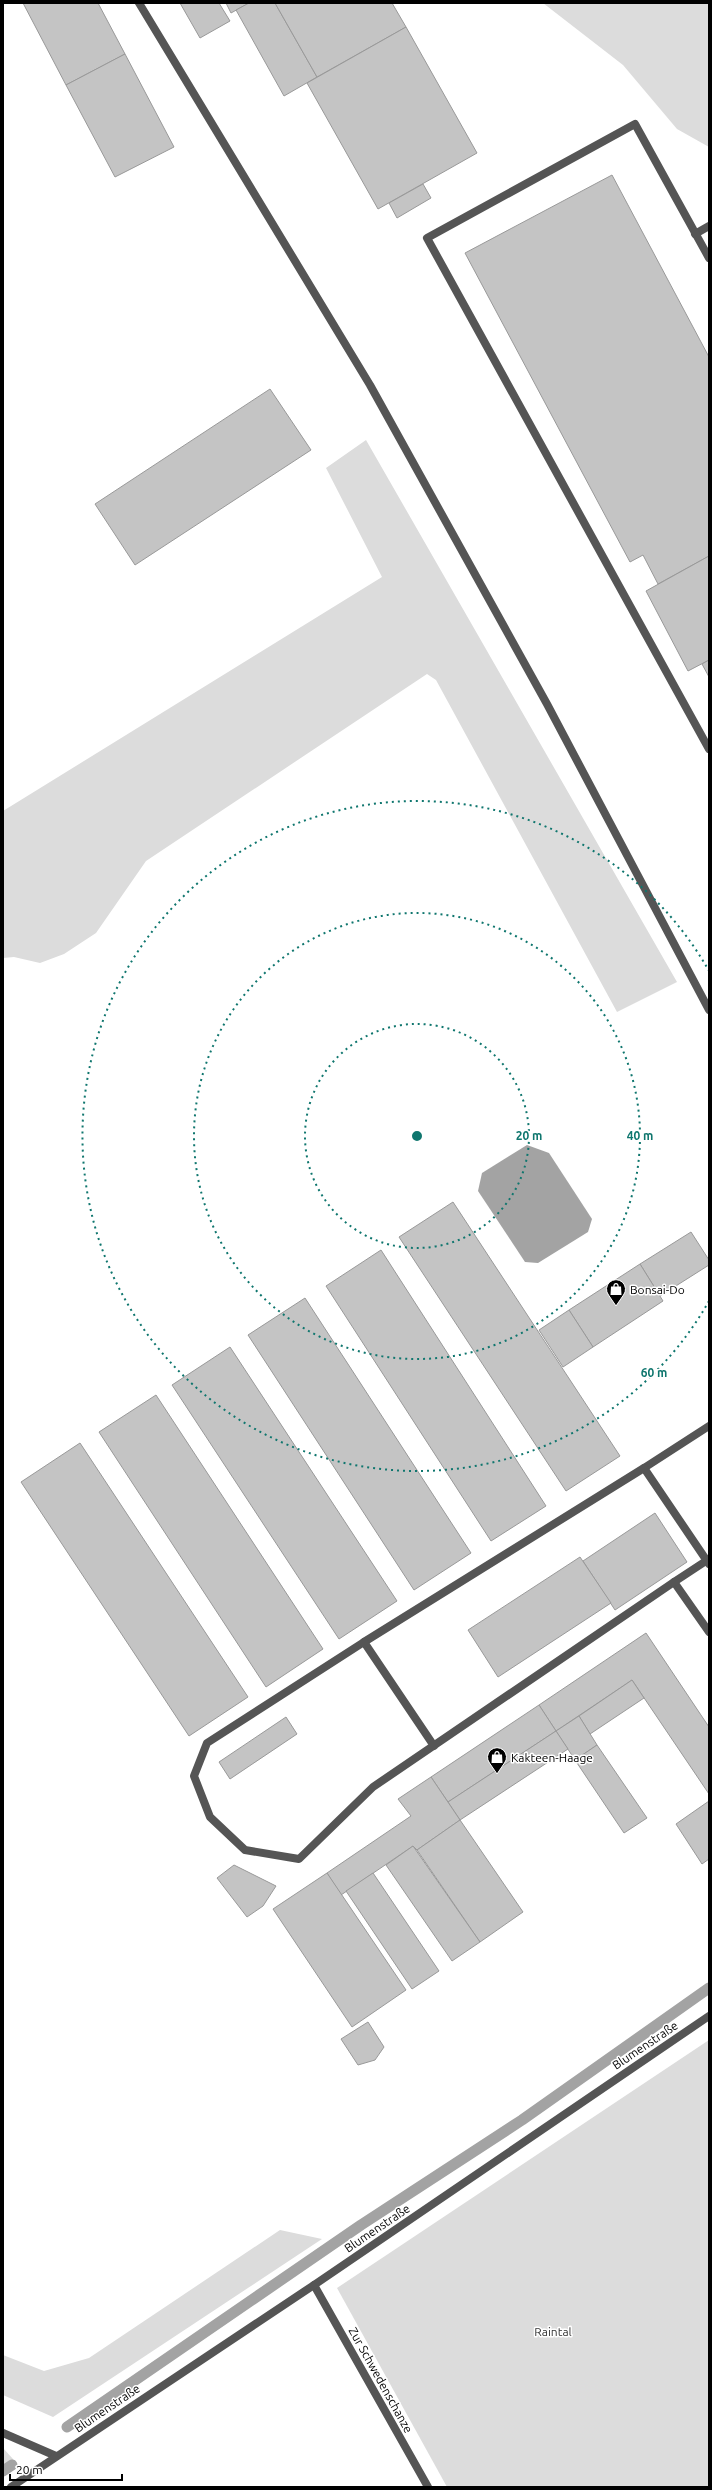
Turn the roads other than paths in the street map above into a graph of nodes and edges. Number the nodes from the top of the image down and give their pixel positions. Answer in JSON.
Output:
{"nodes":[{"id":1,"x":139,"y":3,"type":"edge"},
{"id":2,"x":709,"y":226,"type":"edge"},
{"id":3,"x":695,"y":234,"type":"junction"},
{"id":4,"x":709,"y":258,"type":"edge"},
{"id":5,"x":709,"y":749,"type":"edge"},
{"id":6,"x":709,"y":1010,"type":"edge"},
{"id":7,"x":709,"y":1426,"type":"edge"},
{"id":8,"x":644,"y":1468,"type":"junction"},
{"id":9,"x":708,"y":1562,"type":"edge"},
{"id":10,"x":674,"y":1582,"type":"junction"},
{"id":11,"x":709,"y":1632,"type":"edge"},
{"id":12,"x":364,"y":1642,"type":"junction"},
{"id":13,"x":434,"y":1746,"type":"junction"},
{"id":14,"x":709,"y":2016,"type":"edge"},
{"id":15,"x":314,"y":2285,"type":"junction"},
{"id":16,"x":3,"y":2432,"type":"edge"},
{"id":17,"x":56,"y":2456,"type":"junction"},
{"id":18,"x":11,"y":2487,"type":"edge"},
{"id":19,"x":428,"y":2487,"type":"edge"}],
"edges":[{"from":1,"to":6,"type":"street"},
{"from":2,"to":3,"type":"street"},
{"from":3,"to":4,"type":"street"},
{"from":3,"to":5,"type":"street"},
{"from":7,"to":8,"type":"street"},
{"from":8,"to":9,"type":"street"},
{"from":8,"to":12,"type":"street"},
{"from":9,"to":10,"type":"street"},
{"from":10,"to":11,"type":"street"},
{"from":10,"to":13,"type":"street"},
{"from":12,"to":13,"type":"street"},
{"from":12,"to":13,"type":"street"},
{"from":14,"to":15,"type":"street","name":"Blumenstraße"},
{"from":15,"to":17,"type":"street","name":"Blumenstraße"},
{"from":15,"to":19,"type":"street","name":"Zur Schwedenschanze"},
{"from":16,"to":17,"type":"street"},
{"from":17,"to":18,"type":"street","name":"Blumenstraße"}]}
